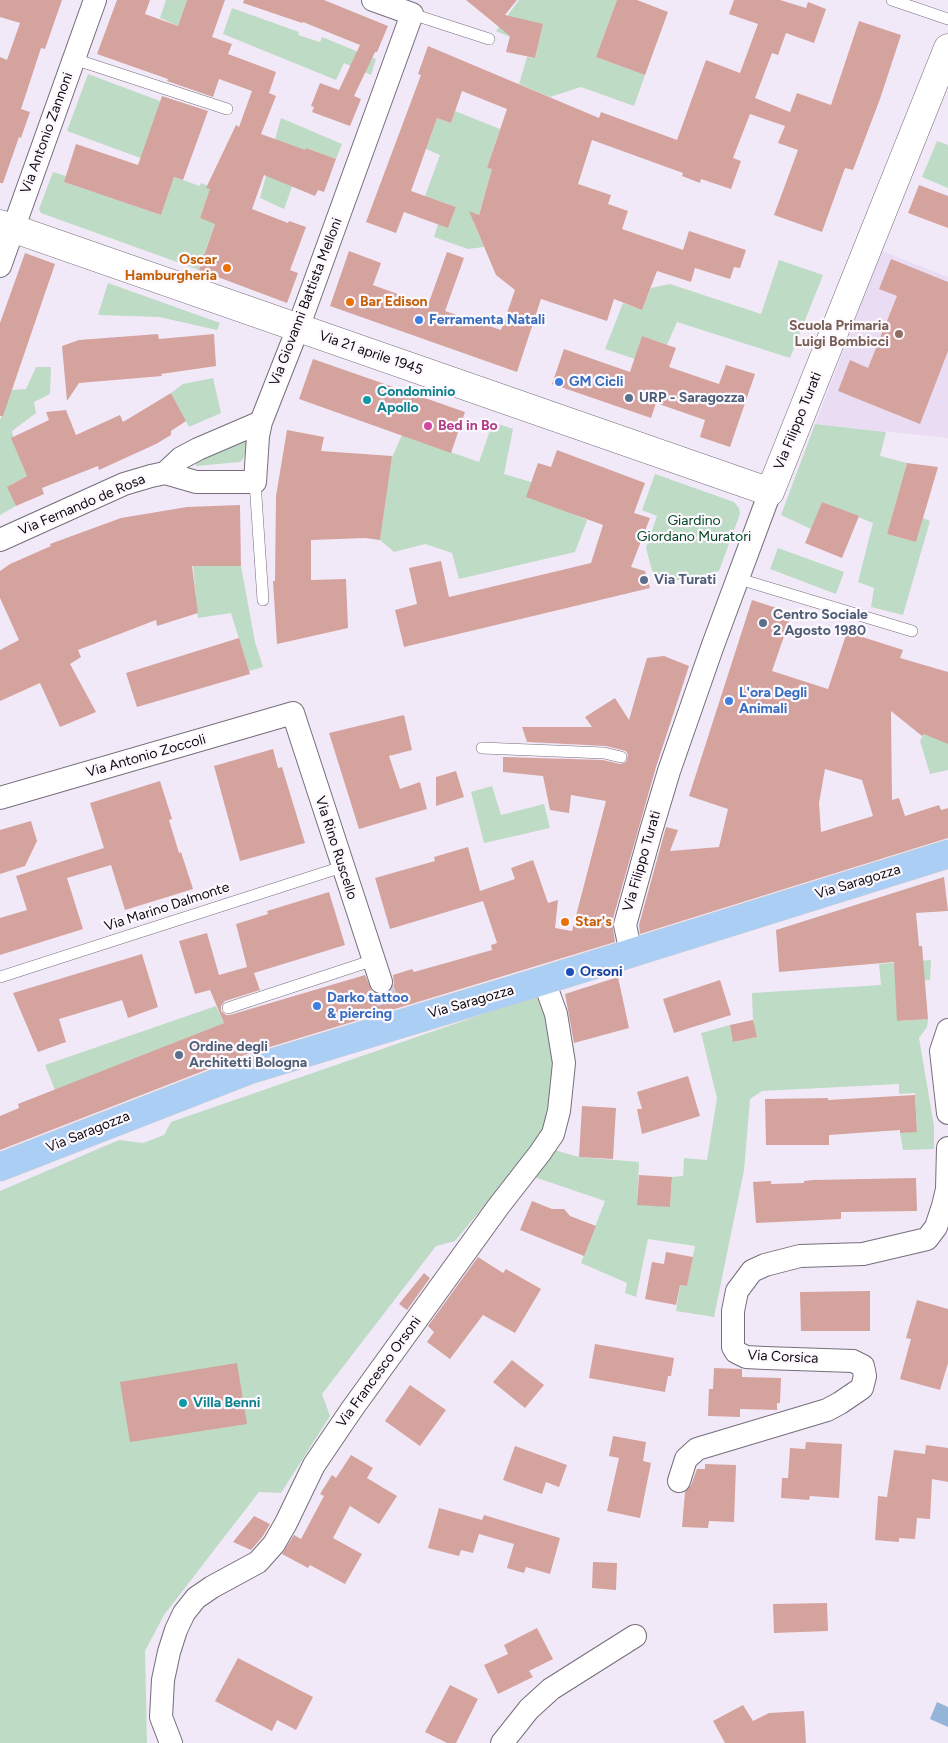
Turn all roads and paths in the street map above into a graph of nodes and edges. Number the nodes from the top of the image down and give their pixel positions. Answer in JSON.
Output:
{"nodes":[{"id":1,"x":95,"y":0,"type":"edge"},
{"id":2,"x":373,"y":0,"type":"edge"},
{"id":3,"x":892,"y":0,"type":"edge"},
{"id":4,"x":412,"y":14,"type":"junction"},
{"id":5,"x":948,"y":19,"type":"edge"},
{"id":6,"x":489,"y":39,"type":"dead end"},
{"id":7,"x":948,"y":48,"type":"edge"},
{"id":8,"x":74,"y":59,"type":"junction"},
{"id":9,"x":227,"y":109,"type":"dead end"},
{"id":10,"x":7,"y":227,"type":"edge"},
{"id":11,"x":0,"y":266,"type":"edge"},
{"id":12,"x":298,"y":328,"type":"junction"},
{"id":13,"x":261,"y":422,"type":"junction"},
{"id":14,"x":165,"y":473,"type":"junction"},
{"id":15,"x":255,"y":482,"type":"junction"},
{"id":16,"x":770,"y":492,"type":"junction"},
{"id":17,"x":0,"y":540,"type":"edge"},
{"id":18,"x":736,"y":578,"type":"junction"},
{"id":19,"x":264,"y":600,"type":"dead end"},
{"id":20,"x":912,"y":631,"type":"dead end"},
{"id":21,"x":292,"y":713,"type":"joint"},
{"id":22,"x":482,"y":748,"type":"dead end"},
{"id":23,"x":620,"y":756,"type":"dead end"},
{"id":24,"x":0,"y":798,"type":"edge"},
{"id":25,"x":948,"y":854,"type":"edge"},
{"id":26,"x":342,"y":867,"type":"junction"},
{"id":27,"x":634,"y":951,"type":"junction"},
{"id":28,"x":374,"y":960,"type":"junction"},
{"id":29,"x":0,"y":977,"type":"edge"},
{"id":30,"x":542,"y":981,"type":"junction"},
{"id":31,"x":381,"y":982,"type":"tunnel mouth"},
{"id":32,"x":228,"y":1008,"type":"dead end"},
{"id":33,"x":948,"y":1030,"type":"edge"},
{"id":34,"x":948,"y":1113,"type":"edge"},
{"id":35,"x":948,"y":1148,"type":"edge"},
{"id":36,"x":0,"y":1167,"type":"edge"},
{"id":37,"x":679,"y":1481,"type":"dead end"},
{"id":38,"x":635,"y":1636,"type":"dead end"},
{"id":39,"x":171,"y":1743,"type":"edge"},
{"id":40,"x":502,"y":1743,"type":"edge"}],
"edges":[{"from":1,"to":8,"type":"street","name":"Via Antonio Zannoni"},
{"from":2,"to":4,"type":"street"},
{"from":3,"to":5,"type":"lane"},
{"from":4,"to":6,"type":"lane"},
{"from":4,"to":12,"type":"street","name":"Via Giovanni Battista Melloni"},
{"from":7,"to":16,"type":"street","name":"Via Filippo Turati"},
{"from":8,"to":9,"type":"lane"},
{"from":8,"to":10,"type":"street","name":"Via Antonio Zannoni"},
{"from":10,"to":11,"type":"street","name":"Via Antonio Zannoni"},
{"from":10,"to":12,"type":"street","name":"Via 21 aprile 1945"},
{"from":12,"to":13,"type":"street","name":"Via Giovanni Battista Melloni"},
{"from":12,"to":16,"type":"street","name":"Via 21 aprile 1945"},
{"from":13,"to":14,"type":"street","name":"Via Fernando de Rosa"},
{"from":13,"to":15,"type":"street","name":"Via Giovanni Battista Melloni"},
{"from":14,"to":15,"type":"street"},
{"from":14,"to":17,"type":"street","name":"Via Fernando de Rosa"},
{"from":15,"to":19,"type":"lane","name":"Via Giovanni Battista Melloni"},
{"from":16,"to":18,"type":"street","name":"Via Filippo Turati"},
{"from":18,"to":20,"type":"lane"},
{"from":18,"to":27,"type":"street","name":"Via Filippo Turati"},
{"from":21,"to":24,"type":"street","name":"Via Antonio Zoccoli"},
{"from":21,"to":26,"type":"street","name":"Via Rino Ruscello"},
{"from":22,"to":23,"type":"lane"},
{"from":25,"to":27,"type":"main road","name":"Via Saragozza"},
{"from":26,"to":28,"type":"street","name":"Via Rino Ruscello"},
{"from":26,"to":29,"type":"lane","name":"Via Marino Dalmonte"},
{"from":27,"to":30,"type":"main road","name":"Via Saragozza"},
{"from":28,"to":31,"type":"street","name":"Via Rino Ruscello"},
{"from":28,"to":32,"type":"lane"},
{"from":30,"to":36,"type":"main road","name":"Via Saragozza"},
{"from":30,"to":39,"type":"street","name":"Via Francesco Orsoni"},
{"from":33,"to":34,"type":"street"},
{"from":35,"to":37,"type":"street","name":"Via Corsica"},
{"from":38,"to":40,"type":"street"}]}
